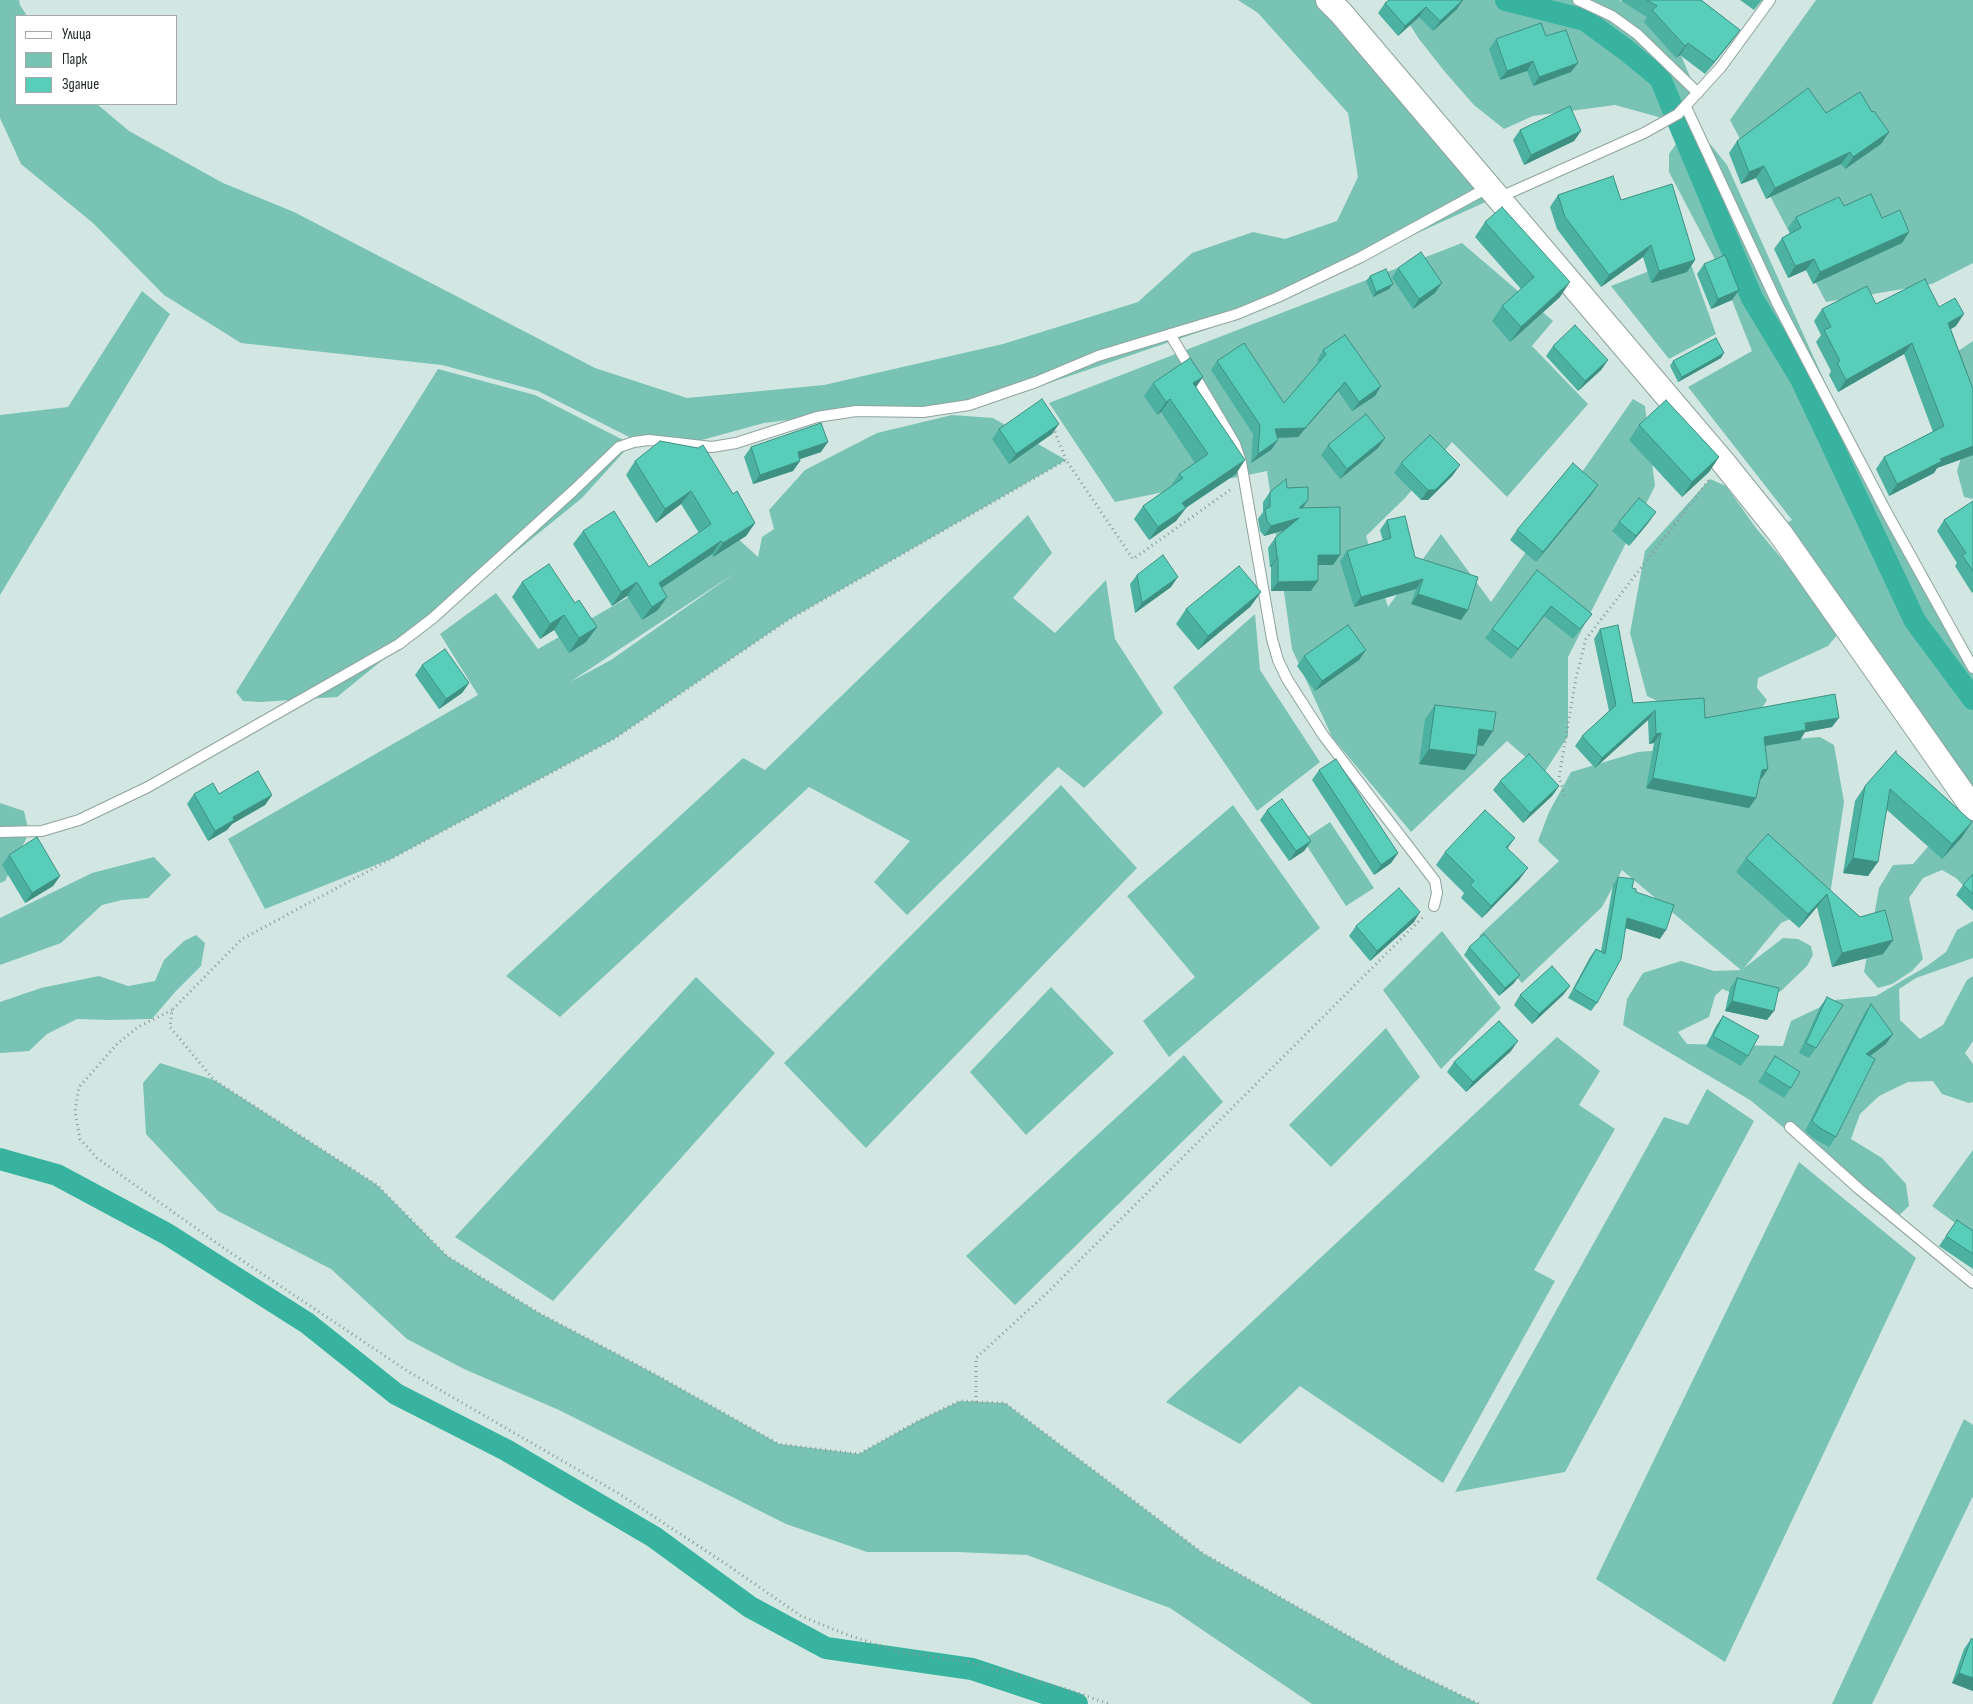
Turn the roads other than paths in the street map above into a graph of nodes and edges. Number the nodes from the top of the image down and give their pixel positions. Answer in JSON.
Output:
{"nodes":[{"id":1,"x":1328,"y":0,"type":"edge"},
{"id":2,"x":1578,"y":0,"type":"edge"},
{"id":3,"x":1770,"y":0,"type":"edge"},
{"id":4,"x":1698,"y":93,"type":"junction"},
{"id":5,"x":1686,"y":106,"type":"junction"},
{"id":6,"x":1494,"y":192,"type":"junction"},
{"id":7,"x":1170,"y":334,"type":"junction"},
{"id":8,"x":1973,"y":668,"type":"edge"},
{"id":9,"x":1973,"y":808,"type":"edge"},
{"id":10,"x":0,"y":832,"type":"edge"},
{"id":11,"x":1434,"y":906,"type":"road end"},
{"id":12,"x":1790,"y":1127,"type":"dead end"},
{"id":13,"x":1973,"y":1283,"type":"edge"}],
"edges":[{"from":1,"to":6,"type":"street"},
{"from":2,"to":4,"type":"lane"},
{"from":3,"to":4,"type":"lane"},
{"from":4,"to":5,"type":"lane"},
{"from":5,"to":6,"type":"lane"},
{"from":5,"to":8,"type":"lane"},
{"from":6,"to":7,"type":"lane"},
{"from":6,"to":9,"type":"street"},
{"from":7,"to":10,"type":"lane"},
{"from":7,"to":11,"type":"lane"},
{"from":12,"to":13,"type":"lane"}]}
